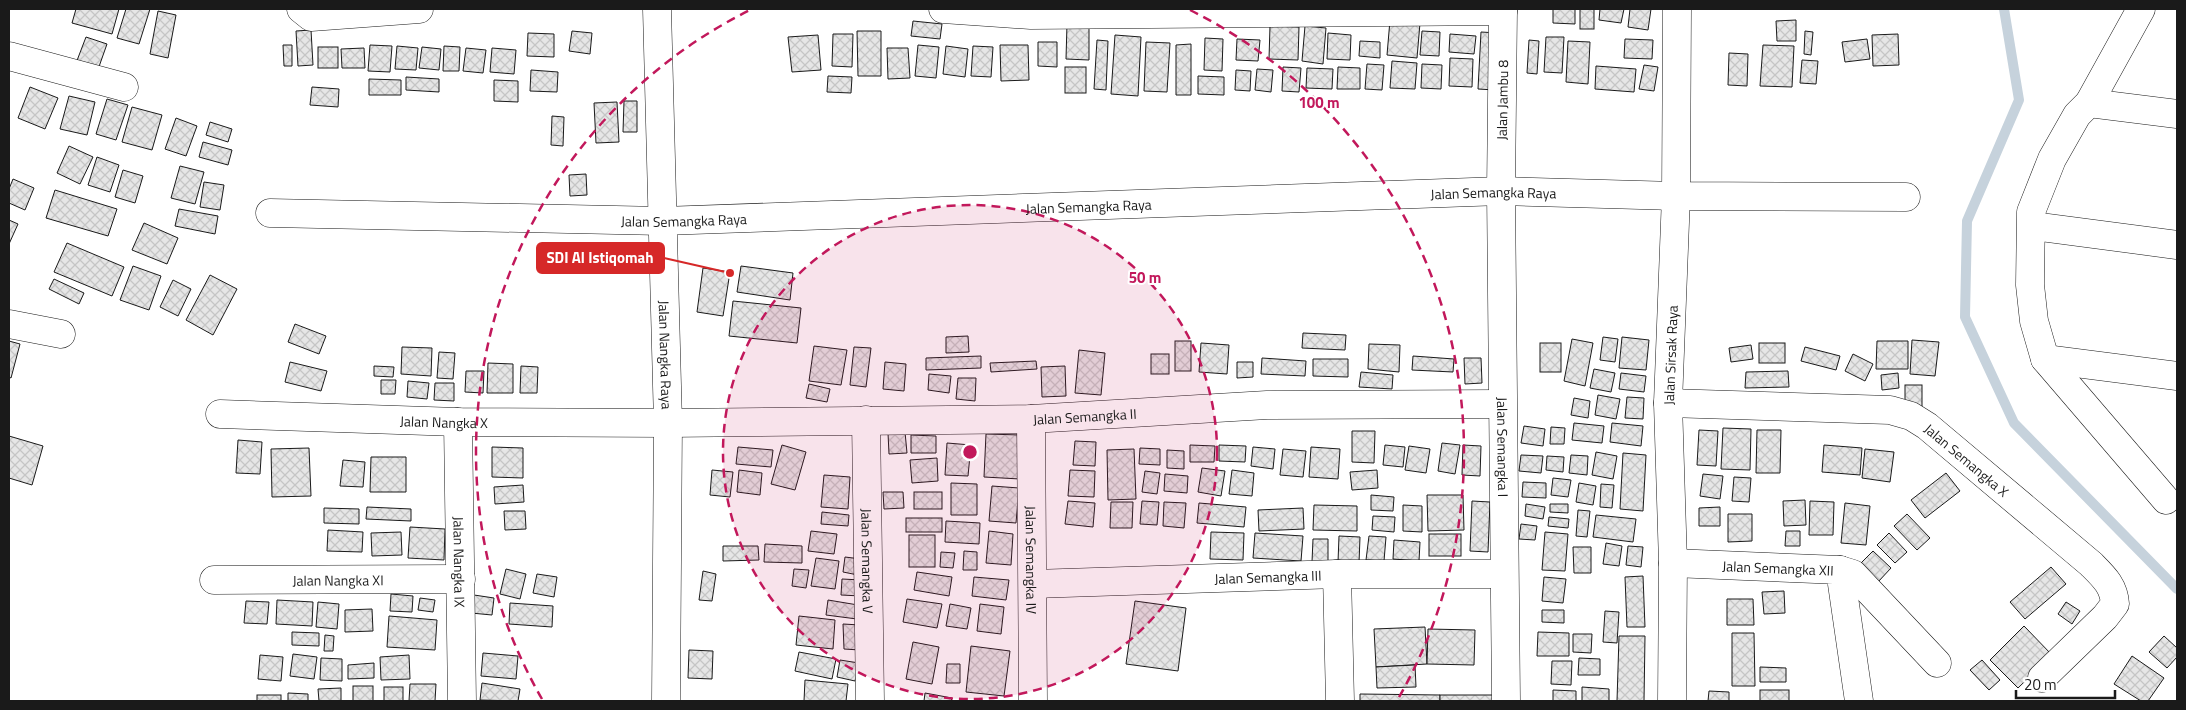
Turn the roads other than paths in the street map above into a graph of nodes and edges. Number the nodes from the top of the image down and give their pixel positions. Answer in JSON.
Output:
{"nodes":[{"id":1,"x":301,"y":9,"type":"edge"},
{"id":2,"x":419,"y":9,"type":"edge"},
{"id":3,"x":657,"y":9,"type":"edge"},
{"id":4,"x":943,"y":9,"type":"edge"},
{"id":5,"x":1677,"y":9,"type":"edge"},
{"id":6,"x":2141,"y":9,"type":"edge"},
{"id":7,"x":1503,"y":10,"type":"edge"},
{"id":8,"x":1031,"y":12,"type":"edge"},
{"id":9,"x":9,"y":56,"type":"edge"},
{"id":10,"x":124,"y":87,"type":"dead end"},
{"id":11,"x":2089,"y":103,"type":"junction"},
{"id":12,"x":2177,"y":114,"type":"edge"},
{"id":13,"x":1501,"y":191,"type":"junction"},
{"id":14,"x":1676,"y":196,"type":"junction"},
{"id":15,"x":1906,"y":197,"type":"dead end"},
{"id":16,"x":270,"y":213,"type":"dead end"},
{"id":17,"x":663,"y":221,"type":"junction"},
{"id":18,"x":2032,"y":226,"type":"junction"},
{"id":19,"x":2177,"y":245,"type":"edge"},
{"id":20,"x":9,"y":324,"type":"edge"},
{"id":21,"x":61,"y":334,"type":"dead end"},
{"id":22,"x":2045,"y":359,"type":"junction"},
{"id":23,"x":2177,"y":376,"type":"edge"},
{"id":24,"x":1668,"y":403,"type":"junction"},
{"id":25,"x":1502,"y":404,"type":"junction"},
{"id":26,"x":220,"y":414,"type":"dead end"},
{"id":27,"x":1031,"y":419,"type":"junction"},
{"id":28,"x":866,"y":420,"type":"junction"},
{"id":29,"x":458,"y":422,"type":"junction"},
{"id":30,"x":668,"y":423,"type":"junction"},
{"id":31,"x":2166,"y":500,"type":"dead end"},
{"id":32,"x":1673,"y":563,"type":"junction"},
{"id":33,"x":1840,"y":570,"type":"junction"},
{"id":34,"x":1338,"y":574,"type":"junction"},
{"id":35,"x":1504,"y":574,"type":"junction"},
{"id":36,"x":461,"y":579,"type":"junction"},
{"id":37,"x":214,"y":580,"type":"dead end"},
{"id":38,"x":1033,"y":584,"type":"junction"},
{"id":39,"x":1937,"y":663,"type":"dead end"},
{"id":40,"x":2042,"y":678,"type":"dead end"},
{"id":41,"x":462,"y":701,"type":"edge"},
{"id":42,"x":666,"y":701,"type":"edge"},
{"id":43,"x":870,"y":701,"type":"edge"},
{"id":44,"x":1033,"y":701,"type":"edge"},
{"id":45,"x":1340,"y":701,"type":"edge"},
{"id":46,"x":1506,"y":701,"type":"edge"},
{"id":47,"x":1672,"y":701,"type":"edge"},
{"id":48,"x":1859,"y":701,"type":"edge"}],
"edges":[{"from":1,"to":2,"type":"street"},
{"from":3,"to":17,"type":"street","name":"Jalan Nangka Raya"},
{"from":4,"to":8,"type":"street"},
{"from":5,"to":14,"type":"street","name":"Jalan Sirsak Raya"},
{"from":6,"to":11,"type":"street"},
{"from":7,"to":8,"type":"street"},
{"from":7,"to":13,"type":"street","name":"Jalan Jambu 8"},
{"from":9,"to":10,"type":"street"},
{"from":11,"to":12,"type":"street"},
{"from":11,"to":18,"type":"street"},
{"from":13,"to":14,"type":"street","name":"Jalan Semangka Raya"},
{"from":13,"to":17,"type":"street","name":"Jalan Semangka Raya"},
{"from":13,"to":25,"type":"street","name":"Jalan Semangka I"},
{"from":14,"to":15,"type":"street","name":"Jalan Semangka Raya"},
{"from":14,"to":24,"type":"street","name":"Jalan Sirsak Raya"},
{"from":16,"to":17,"type":"street","name":"Jalan Semangka Raya"},
{"from":17,"to":30,"type":"street","name":"Jalan Nangka Raya"},
{"from":18,"to":19,"type":"street"},
{"from":18,"to":22,"type":"street"},
{"from":20,"to":21,"type":"street"},
{"from":22,"to":23,"type":"street"},
{"from":22,"to":31,"type":"street"},
{"from":24,"to":32,"type":"street","name":"Jalan Sirsak Raya"},
{"from":24,"to":40,"type":"street","name":"Jalan Semangka X"},
{"from":25,"to":27,"type":"street","name":"Jalan Semangka II"},
{"from":25,"to":35,"type":"street","name":"Jalan Semangka I"},
{"from":26,"to":29,"type":"street","name":"Jalan Nangka X"},
{"from":27,"to":28,"type":"street","name":"Jalan Semangka II"},
{"from":27,"to":38,"type":"street","name":"Jalan Semangka IV"},
{"from":28,"to":30,"type":"street","name":"Jalan Semangka II"},
{"from":28,"to":43,"type":"street","name":"Jalan Semangka V"},
{"from":29,"to":30,"type":"street","name":"Jalan Nangka X"},
{"from":29,"to":36,"type":"street","name":"Jalan Nangka IX"},
{"from":30,"to":42,"type":"street","name":"Jalan Nangka Raya"},
{"from":32,"to":33,"type":"street","name":"Jalan Semangka XII"},
{"from":32,"to":47,"type":"street","name":"Jalan Sirsak Raya"},
{"from":33,"to":39,"type":"street"},
{"from":33,"to":48,"type":"street","name":"Jalan Semangka XII"},
{"from":34,"to":35,"type":"street","name":"Jalan Semangka III"},
{"from":34,"to":38,"type":"street","name":"Jalan Semangka III"},
{"from":34,"to":45,"type":"street"},
{"from":35,"to":46,"type":"street","name":"Jalan Semangka I"},
{"from":36,"to":37,"type":"street","name":"Jalan Nangka XI"},
{"from":36,"to":41,"type":"street","name":"Jalan Nangka IX"},
{"from":38,"to":44,"type":"street","name":"Jalan Semangka IV"}]}
